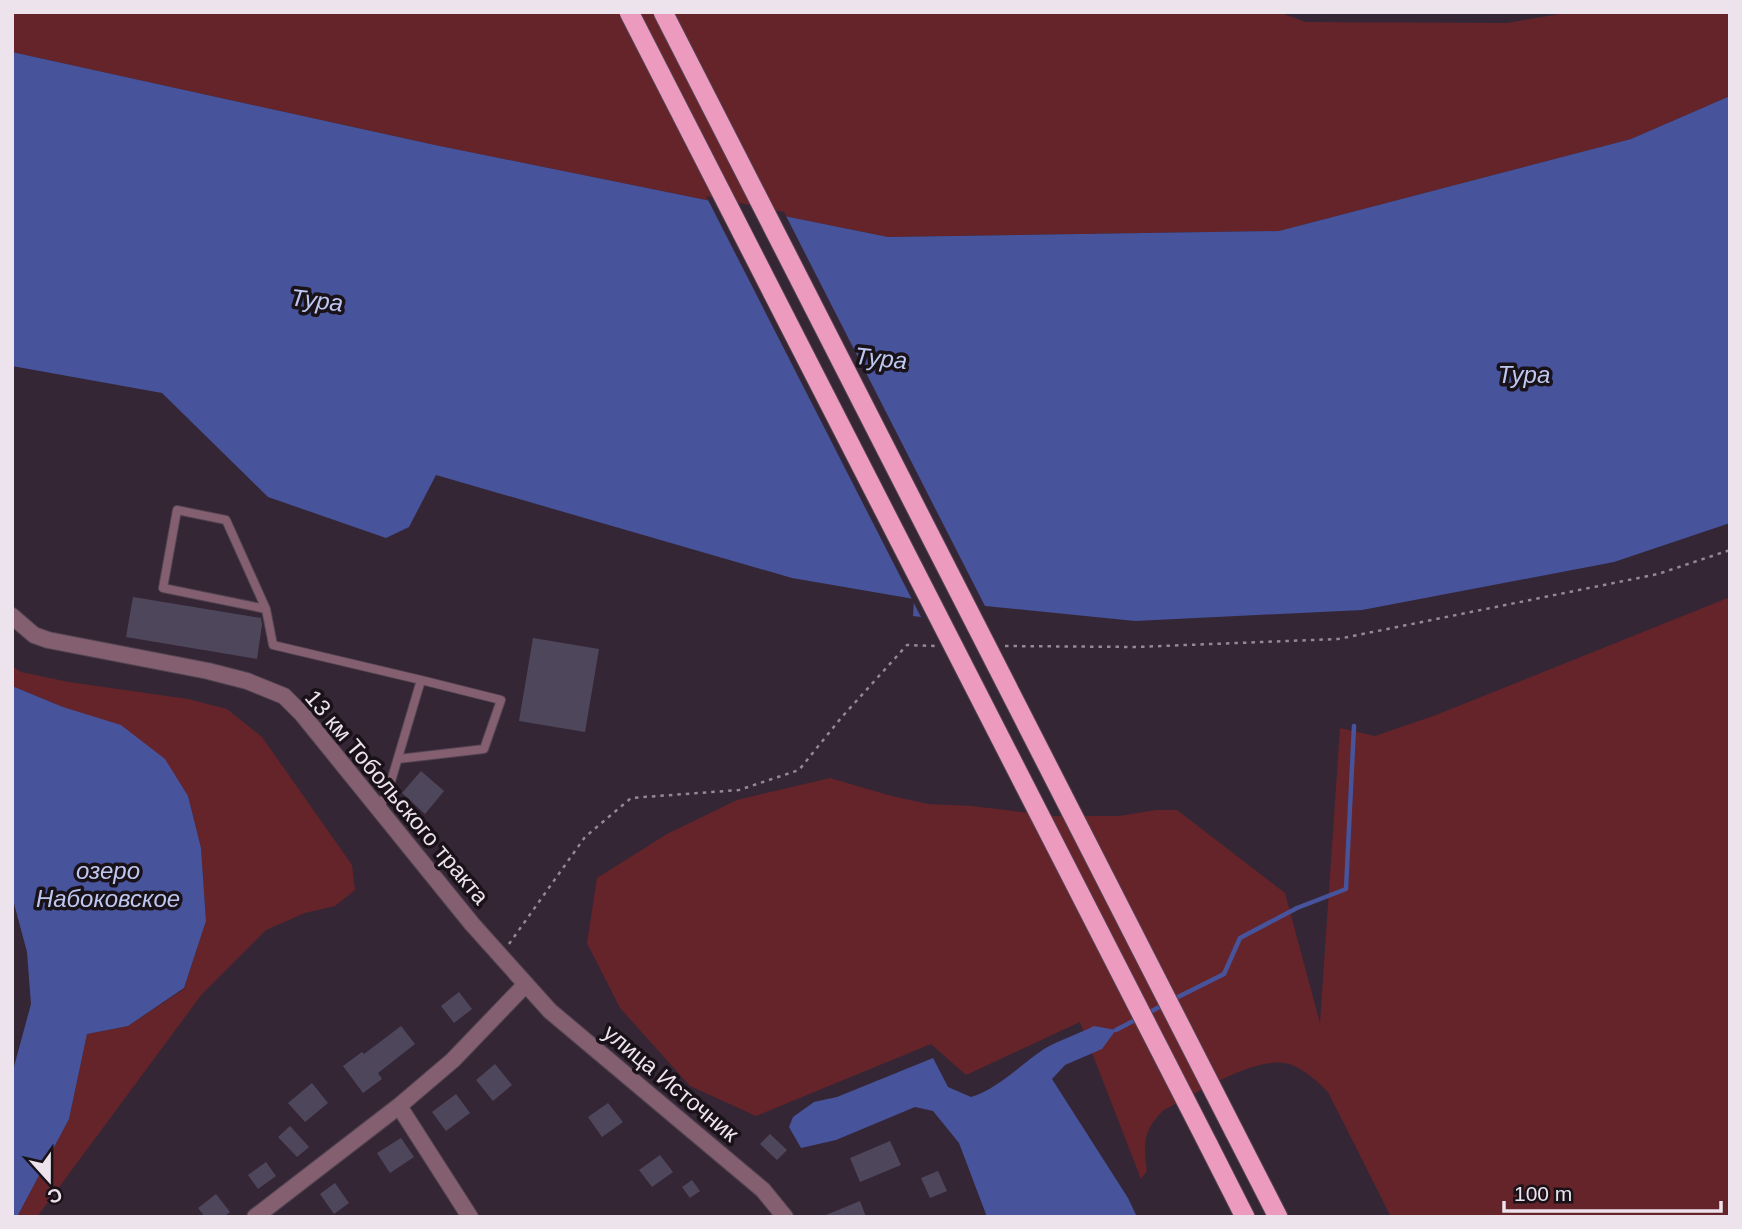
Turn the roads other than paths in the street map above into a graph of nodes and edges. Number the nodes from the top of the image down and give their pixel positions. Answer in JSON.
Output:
{"nodes":[{"id":1,"x":629,"y":12,"type":"edge"},
{"id":2,"x":663,"y":12,"type":"edge"},
{"id":3,"x":266,"y":609,"type":"junction"},
{"id":4,"x":12,"y":616,"type":"edge"},
{"id":5,"x":421,"y":680,"type":"junction"},
{"id":6,"x":398,"y":759,"type":"junction"},
{"id":7,"x":379,"y":809,"type":"junction"},
{"id":8,"x":526,"y":984,"type":"junction"},
{"id":9,"x":399,"y":1105,"type":"junction"},
{"id":10,"x":255,"y":1217,"type":"edge"},
{"id":11,"x":470,"y":1217,"type":"edge"},
{"id":12,"x":785,"y":1217,"type":"edge"},
{"id":13,"x":1245,"y":1217,"type":"edge"},
{"id":14,"x":1278,"y":1217,"type":"edge"}],
"edges":[{"from":1,"to":13,"type":"highway","bridge":true},
{"from":2,"to":14,"type":"highway","bridge":true},
{"from":3,"to":3,"type":"lane"},
{"from":3,"to":5,"type":"lane"},
{"from":4,"to":7,"type":"street","name":"13 км Тобольского тракта"},
{"from":5,"to":6,"type":"lane"},
{"from":5,"to":6,"type":"lane"},
{"from":6,"to":7,"type":"lane"},
{"from":7,"to":8,"type":"street","name":"13 км Тобольского тракта"},
{"from":8,"to":9,"type":"street"},
{"from":8,"to":12,"type":"street","name":"улица Источник"},
{"from":9,"to":10,"type":"street"},
{"from":9,"to":11,"type":"street"}]}
